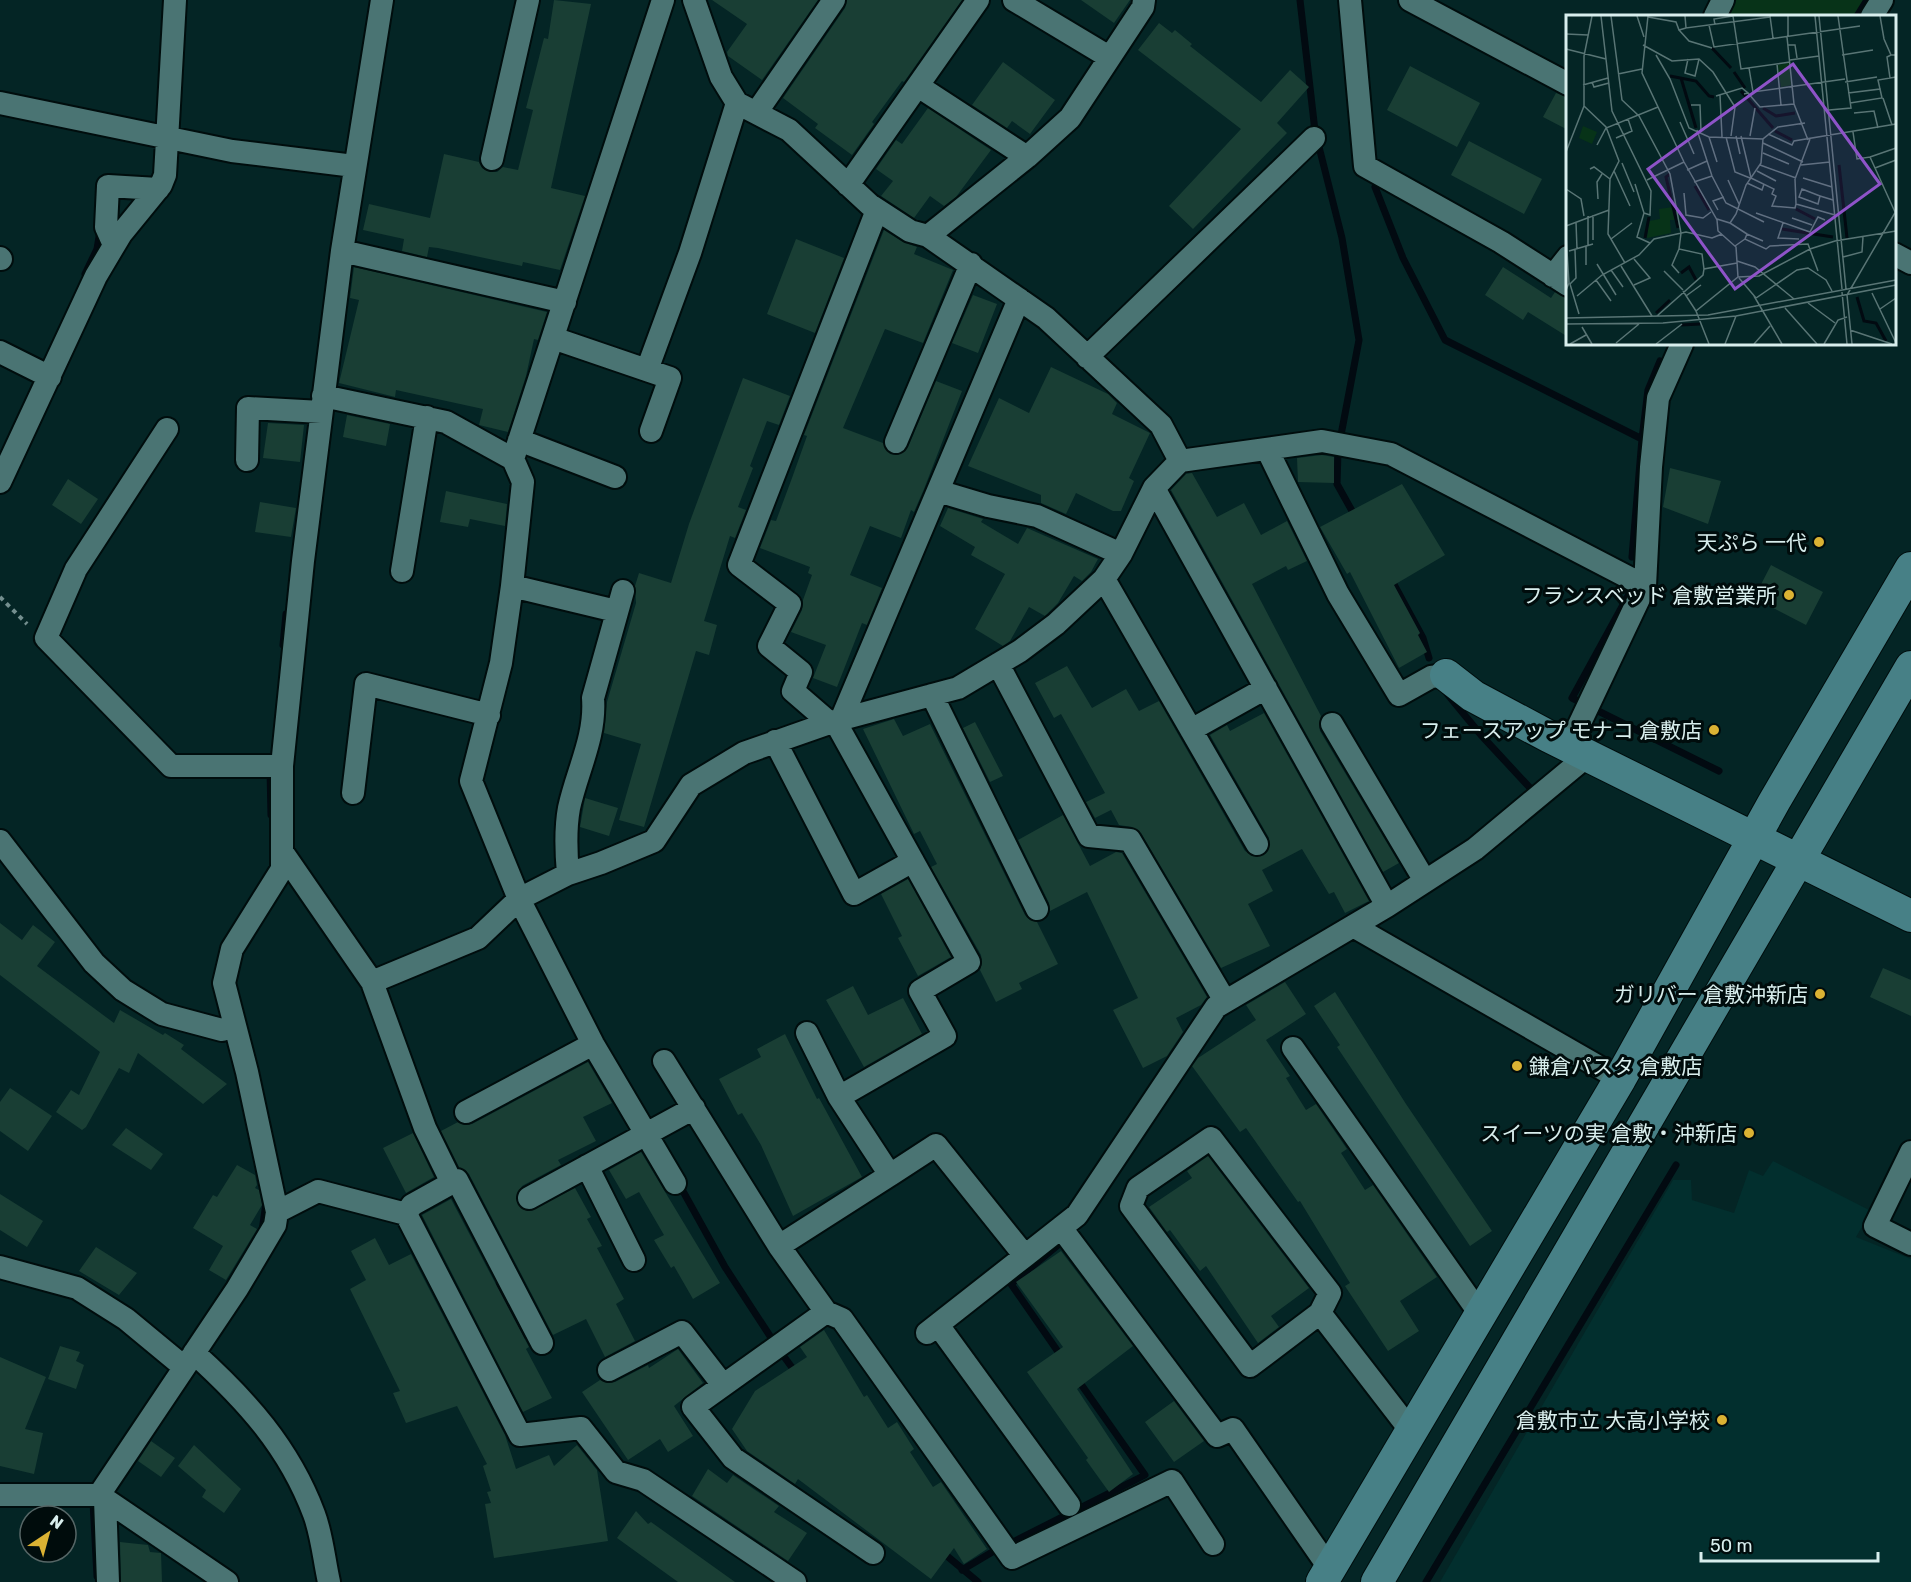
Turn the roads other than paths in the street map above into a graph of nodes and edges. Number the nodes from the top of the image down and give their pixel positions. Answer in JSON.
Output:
{"nodes":[{"id":1,"x":175,"y":0,"type":"edge"},
{"id":2,"x":382,"y":0,"type":"edge"},
{"id":3,"x":528,"y":0,"type":"edge"},
{"id":4,"x":663,"y":0,"type":"edge"},
{"id":5,"x":834,"y":0,"type":"edge"},
{"id":6,"x":978,"y":0,"type":"edge"},
{"id":7,"x":1014,"y":0,"type":"edge"},
{"id":8,"x":1144,"y":0,"type":"edge"},
{"id":9,"x":1350,"y":0,"type":"edge"},
{"id":10,"x":1410,"y":0,"type":"edge"},
{"id":11,"x":1723,"y":0,"type":"edge"},
{"id":12,"x":1882,"y":0,"type":"edge"},
{"id":13,"x":696,"y":1,"type":"edge"},
{"id":14,"x":1716,"y":15,"type":"edge"},
{"id":15,"x":1873,"y":15,"type":"edge"},
{"id":16,"x":1109,"y":57,"type":"junction"},
{"id":17,"x":1566,"y":83,"type":"edge"},
{"id":18,"x":918,"y":86,"type":"junction"},
{"id":19,"x":0,"y":103,"type":"edge"},
{"id":20,"x":746,"y":108,"type":"junction"},
{"id":21,"x":1314,"y":138,"type":"dead end"},
{"id":22,"x":173,"y":140,"type":"junction"},
{"id":23,"x":1027,"y":157,"type":"junction"},
{"id":24,"x":492,"y":159,"type":"dead end"},
{"id":25,"x":348,"y":165,"type":"junction"},
{"id":26,"x":162,"y":183,"type":"junction"},
{"id":27,"x":848,"y":185,"type":"junction"},
{"id":28,"x":877,"y":210,"type":"junction"},
{"id":29,"x":928,"y":236,"type":"junction"},
{"id":30,"x":114,"y":245,"type":"junction"},
{"id":31,"x":342,"y":251,"type":"junction"},
{"id":32,"x":1896,"y":255,"type":"edge"},
{"id":33,"x":1566,"y":263,"type":"edge"},
{"id":34,"x":1911,"y":263,"type":"edge"},
{"id":35,"x":971,"y":264,"type":"junction"},
{"id":36,"x":1560,"y":281,"type":"edge"},
{"id":37,"x":1019,"y":299,"type":"junction"},
{"id":38,"x":565,"y":302,"type":"junction"},
{"id":39,"x":553,"y":338,"type":"junction"},
{"id":40,"x":1674,"y":346,"type":"edge"},
{"id":41,"x":0,"y":352,"type":"edge"},
{"id":42,"x":1087,"y":357,"type":"junction"},
{"id":43,"x":647,"y":370,"type":"junction"},
{"id":44,"x":42,"y":373,"type":"junction"},
{"id":45,"x":322,"y":406,"type":"junction"},
{"id":46,"x":427,"y":417,"type":"junction"},
{"id":47,"x":167,"y":429,"type":"dead end"},
{"id":48,"x":651,"y":431,"type":"dead end"},
{"id":49,"x":896,"y":442,"type":"dead end"},
{"id":50,"x":516,"y":449,"type":"junction"},
{"id":51,"x":1267,"y":449,"type":"junction"},
{"id":52,"x":247,"y":460,"type":"dead end"},
{"id":53,"x":1180,"y":461,"type":"junction"},
{"id":54,"x":615,"y":477,"type":"dead end"},
{"id":55,"x":0,"y":482,"type":"edge"},
{"id":56,"x":1154,"y":488,"type":"junction"},
{"id":57,"x":938,"y":491,"type":"junction"},
{"id":58,"x":1120,"y":554,"type":"junction"},
{"id":59,"x":1911,"y":568,"type":"edge"},
{"id":60,"x":402,"y":572,"type":"dead end"},
{"id":61,"x":1104,"y":579,"type":"junction"},
{"id":62,"x":512,"y":586,"type":"junction"},
{"id":63,"x":1645,"y":586,"type":"junction"},
{"id":64,"x":998,"y":664,"type":"junction"},
{"id":65,"x":1911,"y":667,"type":"edge"},
{"id":66,"x":1446,"y":675,"type":"joint"},
{"id":67,"x":1266,"y":688,"type":"junction"},
{"id":68,"x":932,"y":695,"type":"junction"},
{"id":69,"x":489,"y":715,"type":"junction"},
{"id":70,"x":836,"y":721,"type":"junction"},
{"id":71,"x":1332,"y":724,"type":"dead end"},
{"id":72,"x":1191,"y":730,"type":"junction"},
{"id":73,"x":775,"y":741,"type":"junction"},
{"id":74,"x":1578,"y":751,"type":"junction"},
{"id":75,"x":275,"y":766,"type":"junction"},
{"id":76,"x":353,"y":794,"type":"dead end"},
{"id":77,"x":1754,"y":838,"type":"junction"},
{"id":78,"x":0,"y":841,"type":"edge"},
{"id":79,"x":1257,"y":844,"type":"dead end"},
{"id":80,"x":283,"y":853,"type":"junction"},
{"id":81,"x":1797,"y":860,"type":"junction"},
{"id":82,"x":913,"y":861,"type":"junction"},
{"id":83,"x":568,"y":874,"type":"junction"},
{"id":84,"x":1425,"y":881,"type":"junction"},
{"id":85,"x":519,"y":899,"type":"junction"},
{"id":86,"x":1387,"y":906,"type":"junction"},
{"id":87,"x":1037,"y":909,"type":"dead end"},
{"id":88,"x":1911,"y":916,"type":"edge"},
{"id":89,"x":1353,"y":926,"type":"junction"},
{"id":90,"x":372,"y":982,"type":"junction"},
{"id":91,"x":1225,"y":1001,"type":"junction"},
{"id":92,"x":230,"y":1028,"type":"junction"},
{"id":93,"x":807,"y":1033,"type":"dead end"},
{"id":94,"x":593,"y":1044,"type":"junction"},
{"id":95,"x":1293,"y":1048,"type":"dead end"},
{"id":96,"x":664,"y":1061,"type":"dead end"},
{"id":97,"x":1620,"y":1079,"type":"junction"},
{"id":98,"x":839,"y":1097,"type":"junction"},
{"id":99,"x":694,"y":1108,"type":"junction"},
{"id":100,"x":466,"y":1112,"type":"dead end"},
{"id":101,"x":648,"y":1133,"type":"junction"},
{"id":102,"x":1911,"y":1152,"type":"edge"},
{"id":103,"x":587,"y":1166,"type":"junction"},
{"id":104,"x":890,"y":1175,"type":"junction"},
{"id":105,"x":675,"y":1182,"type":"dead end"},
{"id":106,"x":449,"y":1184,"type":"junction"},
{"id":107,"x":529,"y":1198,"type":"dead end"},
{"id":108,"x":277,"y":1212,"type":"junction"},
{"id":109,"x":406,"y":1214,"type":"junction"},
{"id":110,"x":1062,"y":1229,"type":"junction"},
{"id":111,"x":1911,"y":1244,"type":"edge"},
{"id":112,"x":779,"y":1246,"type":"junction"},
{"id":113,"x":1025,"y":1256,"type":"junction"},
{"id":114,"x":634,"y":1260,"type":"dead end"},
{"id":115,"x":0,"y":1267,"type":"edge"},
{"id":116,"x":826,"y":1312,"type":"junction"},
{"id":117,"x":1320,"y":1313,"type":"junction"},
{"id":118,"x":1480,"y":1314,"type":"junction"},
{"id":119,"x":542,"y":1343,"type":"dead end"},
{"id":120,"x":189,"y":1360,"type":"junction"},
{"id":121,"x":609,"y":1370,"type":"dead end"},
{"id":122,"x":723,"y":1385,"type":"junction"},
{"id":123,"x":1411,"y":1431,"type":"junction"},
{"id":124,"x":0,"y":1495,"type":"edge"},
{"id":125,"x":102,"y":1497,"type":"junction"},
{"id":126,"x":1069,"y":1506,"type":"dead end"},
{"id":127,"x":1214,"y":1544,"type":"dead end"},
{"id":128,"x":873,"y":1553,"type":"dead end"},
{"id":129,"x":1326,"y":1575,"type":"edge"},
{"id":130,"x":108,"y":1582,"type":"edge"},
{"id":131,"x":227,"y":1582,"type":"edge"},
{"id":132,"x":329,"y":1582,"type":"edge"},
{"id":133,"x":795,"y":1582,"type":"edge"},
{"id":134,"x":1377,"y":1582,"type":"edge"}],
"edges":[{"from":1,"to":22,"type":"street"},
{"from":2,"to":25,"type":"street"},
{"from":3,"to":24,"type":"street"},
{"from":4,"to":38,"type":"street"},
{"from":5,"to":20,"type":"street"},
{"from":6,"to":18,"type":"street"},
{"from":7,"to":16,"type":"street"},
{"from":8,"to":16,"type":"street"},
{"from":9,"to":36,"type":"street"},
{"from":10,"to":17,"type":"street"},
{"from":11,"to":14,"type":"street"},
{"from":12,"to":15,"type":"street"},
{"from":13,"to":20,"type":"street"},
{"from":16,"to":23,"type":"street"},
{"from":18,"to":23,"type":"street"},
{"from":18,"to":27,"type":"street"},
{"from":19,"to":22,"type":"street"},
{"from":20,"to":27,"type":"street"},
{"from":20,"to":43,"type":"street"},
{"from":21,"to":42,"type":"street"},
{"from":22,"to":25,"type":"street"},
{"from":22,"to":26,"type":"street"},
{"from":23,"to":29,"type":"street"},
{"from":25,"to":31,"type":"street"},
{"from":26,"to":30,"type":"street"},
{"from":26,"to":30,"type":"street"},
{"from":27,"to":28,"type":"street"},
{"from":28,"to":29,"type":"street"},
{"from":28,"to":70,"type":"street"},
{"from":29,"to":35,"type":"street"},
{"from":30,"to":44,"type":"street"},
{"from":31,"to":38,"type":"street"},
{"from":31,"to":45,"type":"street"},
{"from":32,"to":34,"type":"street"},
{"from":33,"to":36,"type":"street"},
{"from":35,"to":37,"type":"street"},
{"from":35,"to":49,"type":"street"},
{"from":37,"to":42,"type":"street"},
{"from":37,"to":57,"type":"street"},
{"from":38,"to":39,"type":"street"},
{"from":39,"to":43,"type":"street"},
{"from":39,"to":50,"type":"street"},
{"from":40,"to":63,"type":"street"},
{"from":41,"to":44,"type":"street"},
{"from":42,"to":53,"type":"street"},
{"from":43,"to":48,"type":"street"},
{"from":44,"to":55,"type":"street"},
{"from":45,"to":46,"type":"street"},
{"from":45,"to":52,"type":"street"},
{"from":45,"to":75,"type":"street"},
{"from":46,"to":50,"type":"street"},
{"from":46,"to":60,"type":"street"},
{"from":47,"to":75,"type":"street"},
{"from":50,"to":54,"type":"street"},
{"from":50,"to":62,"type":"street"},
{"from":51,"to":53,"type":"street"},
{"from":51,"to":63,"type":"street"},
{"from":51,"to":66,"type":"street"},
{"from":53,"to":56,"type":"street"},
{"from":56,"to":58,"type":"street"},
{"from":56,"to":67,"type":"street"},
{"from":57,"to":58,"type":"street"},
{"from":57,"to":70,"type":"street"},
{"from":58,"to":61,"type":"street"},
{"from":59,"to":77,"type":"street"},
{"from":61,"to":64,"type":"street"},
{"from":61,"to":72,"type":"street"},
{"from":62,"to":69,"type":"street"},
{"from":62,"to":83,"type":"street"},
{"from":63,"to":74,"type":"street"},
{"from":64,"to":68,"type":"street"},
{"from":64,"to":91,"type":"street"},
{"from":65,"to":81,"type":"street"},
{"from":66,"to":74,"type":"street"},
{"from":67,"to":72,"type":"street"},
{"from":67,"to":86,"type":"street"},
{"from":68,"to":70,"type":"street"},
{"from":68,"to":87,"type":"street"},
{"from":69,"to":76,"type":"street"},
{"from":69,"to":85,"type":"street"},
{"from":70,"to":73,"type":"street"},
{"from":70,"to":82,"type":"street"},
{"from":71,"to":84,"type":"street"},
{"from":72,"to":79,"type":"street"},
{"from":73,"to":82,"type":"street"},
{"from":73,"to":83,"type":"street"},
{"from":74,"to":77,"type":"street"},
{"from":74,"to":84,"type":"street"},
{"from":75,"to":80,"type":"street"},
{"from":77,"to":81,"type":"street"},
{"from":77,"to":97,"type":"street"},
{"from":78,"to":92,"type":"street"},
{"from":80,"to":90,"type":"street"},
{"from":80,"to":92,"type":"street"},
{"from":81,"to":88,"type":"street"},
{"from":81,"to":134,"type":"street"},
{"from":82,"to":98,"type":"street"},
{"from":83,"to":85,"type":"street"},
{"from":84,"to":86,"type":"street"},
{"from":85,"to":90,"type":"street"},
{"from":85,"to":94,"type":"street"},
{"from":86,"to":89,"type":"street"},
{"from":89,"to":91,"type":"street"},
{"from":89,"to":97,"type":"street"},
{"from":90,"to":106,"type":"street"},
{"from":91,"to":110,"type":"street"},
{"from":92,"to":108,"type":"street"},
{"from":93,"to":98,"type":"street"},
{"from":94,"to":100,"type":"street"},
{"from":94,"to":101,"type":"street"},
{"from":95,"to":118,"type":"street"},
{"from":96,"to":99,"type":"street"},
{"from":97,"to":118,"type":"street"},
{"from":98,"to":104,"type":"street"},
{"from":99,"to":101,"type":"street"},
{"from":99,"to":112,"type":"street"},
{"from":101,"to":103,"type":"street"},
{"from":101,"to":105,"type":"street"},
{"from":102,"to":111,"type":"street"},
{"from":103,"to":107,"type":"street"},
{"from":103,"to":114,"type":"street"},
{"from":104,"to":112,"type":"street"},
{"from":104,"to":113,"type":"street"},
{"from":106,"to":109,"type":"street"},
{"from":106,"to":119,"type":"street"},
{"from":108,"to":109,"type":"street"},
{"from":108,"to":120,"type":"street"},
{"from":109,"to":133,"type":"street"},
{"from":110,"to":113,"type":"street"},
{"from":110,"to":129,"type":"street"},
{"from":112,"to":116,"type":"street"},
{"from":113,"to":126,"type":"street"},
{"from":115,"to":120,"type":"street"},
{"from":116,"to":122,"type":"street"},
{"from":116,"to":127,"type":"street"},
{"from":117,"to":117,"type":"street"},
{"from":117,"to":123,"type":"street"},
{"from":118,"to":123,"type":"street"},
{"from":120,"to":125,"type":"street"},
{"from":120,"to":132,"type":"street"},
{"from":121,"to":122,"type":"street"},
{"from":122,"to":128,"type":"street"},
{"from":123,"to":129,"type":"street"},
{"from":124,"to":125,"type":"street"},
{"from":125,"to":130,"type":"street"},
{"from":125,"to":131,"type":"street"}]}
